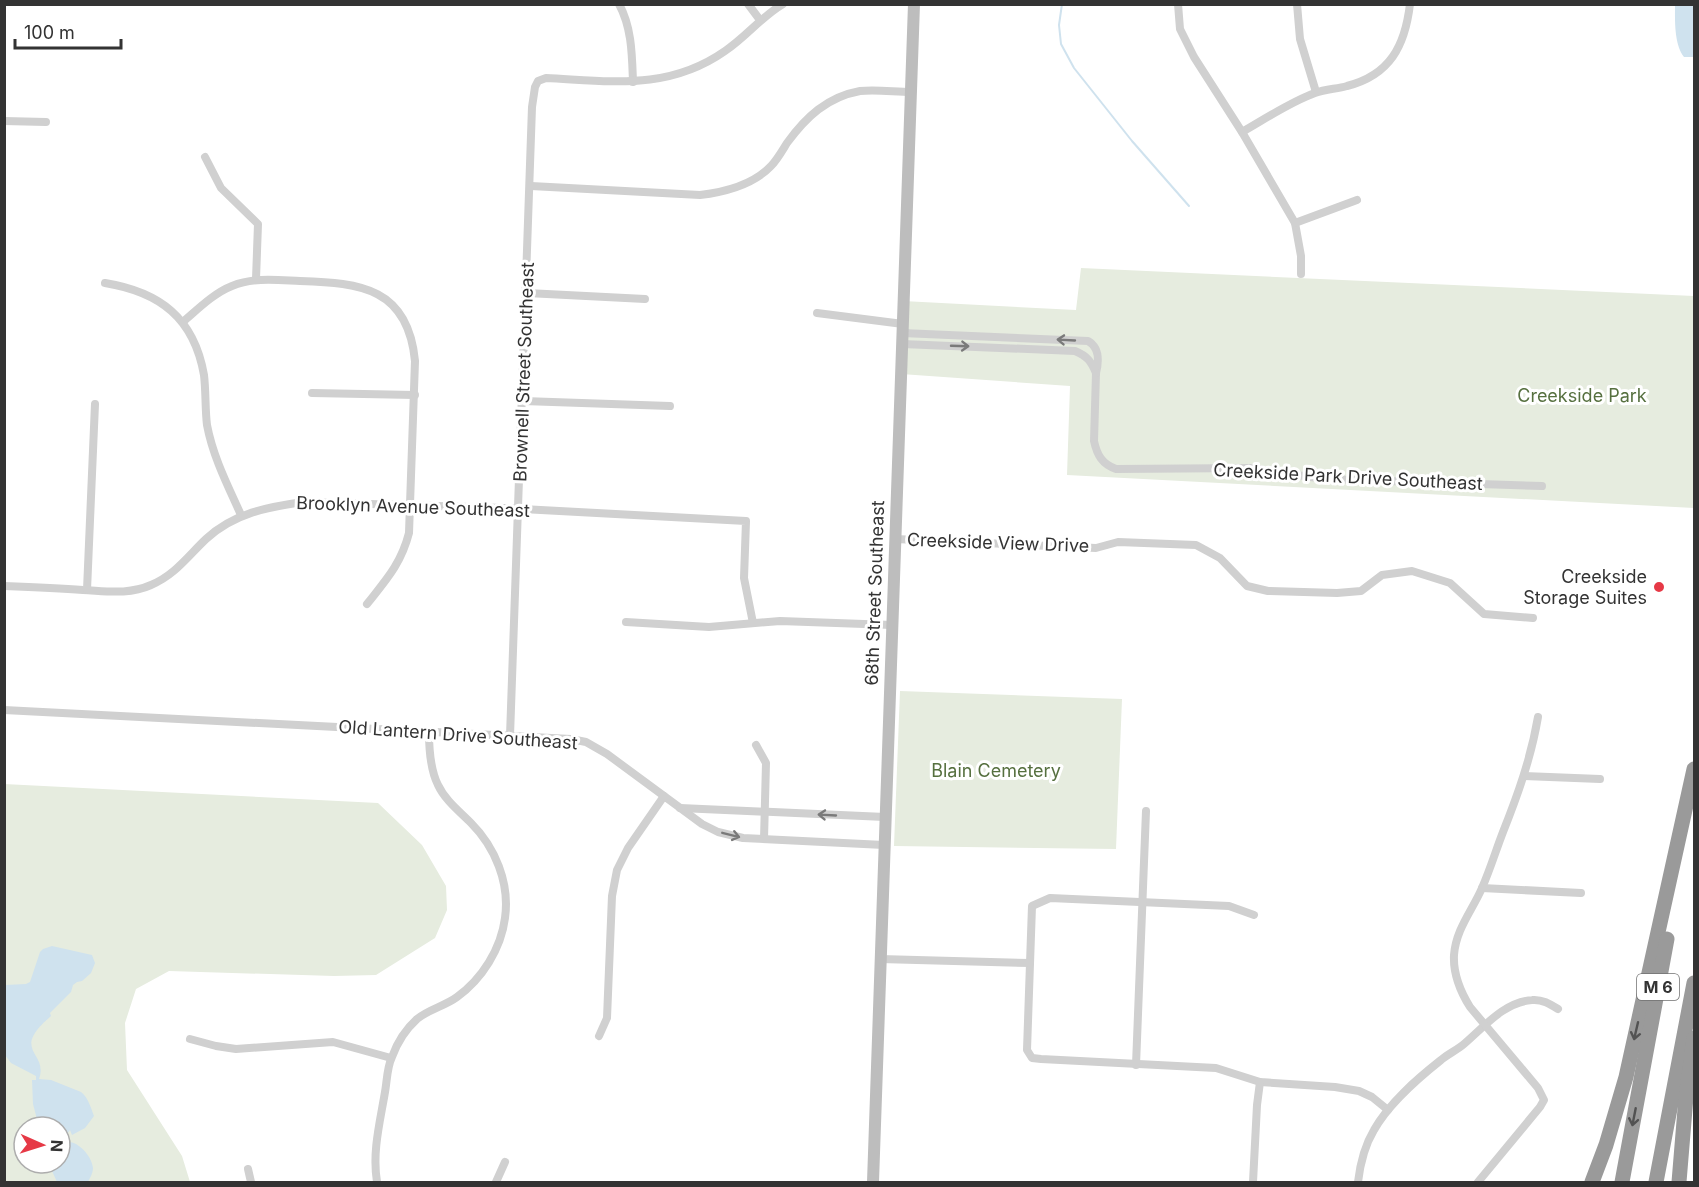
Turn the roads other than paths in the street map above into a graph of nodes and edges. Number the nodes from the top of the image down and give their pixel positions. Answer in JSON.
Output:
{"nodes":[{"id":1,"x":619,"y":4,"type":"edge"},
{"id":2,"x":748,"y":4,"type":"edge"},
{"id":3,"x":783,"y":4,"type":"edge"},
{"id":4,"x":914,"y":4,"type":"edge"},
{"id":5,"x":1178,"y":4,"type":"edge"},
{"id":6,"x":1297,"y":4,"type":"edge"},
{"id":7,"x":1410,"y":4,"type":"edge"},
{"id":8,"x":760,"y":20,"type":"junction"},
{"id":9,"x":633,"y":82,"type":"junction"},
{"id":10,"x":911,"y":92,"type":"junction"},
{"id":11,"x":1316,"y":92,"type":"junction"},
{"id":12,"x":4,"y":121,"type":"edge"},
{"id":13,"x":46,"y":122,"type":"dead end"},
{"id":14,"x":1242,"y":132,"type":"junction"},
{"id":15,"x":205,"y":156,"type":"dead end"},
{"id":16,"x":531,"y":186,"type":"junction"},
{"id":17,"x":1357,"y":200,"type":"dead end"},
{"id":18,"x":1294,"y":223,"type":"junction"},
{"id":19,"x":1301,"y":274,"type":"dead end"},
{"id":20,"x":256,"y":279,"type":"junction"},
{"id":21,"x":105,"y":283,"type":"dead end"},
{"id":22,"x":527,"y":293,"type":"junction"},
{"id":23,"x":645,"y":299,"type":"dead end"},
{"id":24,"x":817,"y":313,"type":"dead end"},
{"id":25,"x":183,"y":321,"type":"junction"},
{"id":26,"x":902,"y":333,"type":"junction"},
{"id":27,"x":1096,"y":373,"type":"junction"},
{"id":28,"x":312,"y":393,"type":"dead end"},
{"id":29,"x":415,"y":395,"type":"junction"},
{"id":30,"x":523,"y":400,"type":"junction"},
{"id":31,"x":95,"y":404,"type":"dead end"},
{"id":32,"x":669,"y":406,"type":"dead end"},
{"id":33,"x":1542,"y":486,"type":"dead end"},
{"id":34,"x":410,"y":504,"type":"junction"},
{"id":35,"x":518,"y":510,"type":"junction"},
{"id":36,"x":241,"y":516,"type":"junction"},
{"id":37,"x":895,"y":539,"type":"junction"},
{"id":38,"x":4,"y":586,"type":"edge"},
{"id":39,"x":87,"y":590,"type":"junction"},
{"id":40,"x":367,"y":604,"type":"dead end"},
{"id":41,"x":1533,"y":618,"type":"dead end"},
{"id":42,"x":626,"y":622,"type":"dead end"},
{"id":43,"x":753,"y":623,"type":"junction"},
{"id":44,"x":892,"y":625,"type":"junction"},
{"id":45,"x":4,"y":710,"type":"edge"},
{"id":46,"x":1538,"y":717,"type":"dead end"},
{"id":47,"x":429,"y":732,"type":"junction"},
{"id":48,"x":510,"y":736,"type":"junction"},
{"id":49,"x":756,"y":746,"type":"dead end"},
{"id":50,"x":1695,"y":769,"type":"edge"},
{"id":51,"x":1524,"y":776,"type":"junction"},
{"id":52,"x":1600,"y":779,"type":"dead end"},
{"id":53,"x":1695,"y":791,"type":"edge"},
{"id":54,"x":664,"y":796,"type":"junction"},
{"id":55,"x":680,"y":807,"type":"junction"},
{"id":56,"x":1146,"y":811,"type":"dead end"},
{"id":57,"x":765,"y":812,"type":"junction"},
{"id":58,"x":885,"y":817,"type":"junction"},
{"id":59,"x":764,"y":839,"type":"junction"},
{"id":60,"x":884,"y":845,"type":"junction"},
{"id":61,"x":1482,"y":888,"type":"junction"},
{"id":62,"x":1581,"y":893,"type":"dead end"},
{"id":63,"x":1142,"y":902,"type":"junction"},
{"id":64,"x":1254,"y":915,"type":"dead end"},
{"id":65,"x":880,"y":959,"type":"junction"},
{"id":66,"x":1030,"y":963,"type":"junction"},
{"id":67,"x":1695,"y":983,"type":"edge"},
{"id":68,"x":1558,"y":1009,"type":"dead end"},
{"id":69,"x":1485,"y":1024,"type":"junction"},
{"id":70,"x":599,"y":1036,"type":"dead end"},
{"id":71,"x":1695,"y":1038,"type":"edge"},
{"id":72,"x":190,"y":1039,"type":"dead end"},
{"id":73,"x":391,"y":1058,"type":"junction"},
{"id":74,"x":1136,"y":1065,"type":"junction"},
{"id":75,"x":1260,"y":1082,"type":"junction"},
{"id":76,"x":1388,"y":1110,"type":"junction"},
{"id":77,"x":505,"y":1162,"type":"dead end"},
{"id":78,"x":248,"y":1169,"type":"dead end"},
{"id":79,"x":251,"y":1182,"type":"edge"},
{"id":80,"x":377,"y":1182,"type":"edge"},
{"id":81,"x":496,"y":1182,"type":"edge"},
{"id":82,"x":873,"y":1182,"type":"edge"},
{"id":83,"x":1253,"y":1182,"type":"edge"},
{"id":84,"x":1358,"y":1182,"type":"edge"},
{"id":85,"x":1478,"y":1182,"type":"edge"},
{"id":86,"x":1592,"y":1182,"type":"edge"},
{"id":87,"x":1622,"y":1182,"type":"edge"},
{"id":88,"x":1656,"y":1182,"type":"edge"},
{"id":89,"x":1679,"y":1182,"type":"edge"}],
"edges":[{"from":1,"to":9,"type":"street"},
{"from":2,"to":8,"type":"street"},
{"from":3,"to":8,"type":"street"},
{"from":4,"to":10,"type":"main road","name":"68th Street Southeast"},
{"from":5,"to":14,"type":"street"},
{"from":6,"to":11,"type":"street"},
{"from":7,"to":11,"type":"street"},
{"from":8,"to":9,"type":"street"},
{"from":9,"to":16,"type":"street","name":"Brownell Street Southeast"},
{"from":10,"to":16,"type":"street"},
{"from":10,"to":26,"type":"main road","name":"68th Street Southeast"},
{"from":11,"to":14,"type":"street"},
{"from":12,"to":13,"type":"street"},
{"from":14,"to":18,"type":"street"},
{"from":15,"to":20,"type":"street"},
{"from":16,"to":22,"type":"street","name":"Brownell Street Southeast"},
{"from":17,"to":18,"type":"street"},
{"from":18,"to":19,"type":"street"},
{"from":20,"to":25,"type":"street"},
{"from":20,"to":29,"type":"street"},
{"from":21,"to":25,"type":"street"},
{"from":22,"to":23,"type":"street"},
{"from":22,"to":30,"type":"street","name":"Brownell Street Southeast"},
{"from":24,"to":26,"type":"street"},
{"from":25,"to":36,"type":"street"},
{"from":26,"to":27,"type":"street","one_way":true},
{"from":27,"to":26,"type":"street","name":"Creekside Park Drive Southeast","one_way":true},
{"from":26,"to":37,"type":"main road","name":"68th Street Southeast"},
{"from":27,"to":33,"type":"street","name":"Creekside Park Drive Southeast"},
{"from":28,"to":29,"type":"street"},
{"from":29,"to":34,"type":"street"},
{"from":30,"to":32,"type":"street"},
{"from":30,"to":35,"type":"street","name":"Brownell Street Southeast"},
{"from":31,"to":39,"type":"street"},
{"from":34,"to":35,"type":"street","name":"Brooklyn Avenue Southeast"},
{"from":34,"to":36,"type":"street","name":"Brooklyn Avenue Southeast"},
{"from":34,"to":40,"type":"street"},
{"from":35,"to":43,"type":"street","name":"Brooklyn Avenue Southeast"},
{"from":35,"to":48,"type":"street","name":"Brownell Street Southeast"},
{"from":36,"to":39,"type":"street","name":"Brooklyn Avenue Southeast"},
{"from":37,"to":41,"type":"street","name":"Creekside View Drive"},
{"from":37,"to":44,"type":"main road","name":"68th Street Southeast"},
{"from":38,"to":39,"type":"street","name":"Brooklyn Avenue Southeast"},
{"from":42,"to":43,"type":"street"},
{"from":43,"to":44,"type":"street"},
{"from":44,"to":58,"type":"main road","name":"68th Street Southeast"},
{"from":45,"to":47,"type":"street","name":"Old Lantern Drive Southeast"},
{"from":46,"to":51,"type":"street"},
{"from":47,"to":48,"type":"street","name":"Old Lantern Drive Southeast"},
{"from":47,"to":73,"type":"street"},
{"from":48,"to":54,"type":"street","name":"Old Lantern Drive Southeast"},
{"from":49,"to":57,"type":"street"},
{"from":50,"to":86,"type":"highway","one_way":true},
{"from":51,"to":52,"type":"street"},
{"from":51,"to":61,"type":"street"},
{"from":53,"to":87,"type":"highway","number":"M 6","one_way":true},
{"from":54,"to":55,"type":"street","name":"Old Lantern Drive Southeast"},
{"from":54,"to":70,"type":"street"},
{"from":55,"to":57,"type":"street"},
{"from":55,"to":59,"type":"street","name":"Old Lantern Drive Southeast","one_way":true},
{"from":56,"to":63,"type":"street"},
{"from":58,"to":57,"type":"street","one_way":true},
{"from":57,"to":59,"type":"street"},
{"from":58,"to":60,"type":"main road","name":"68th Street Southeast"},
{"from":59,"to":60,"type":"street","name":"Old Lantern Drive Southeast"},
{"from":60,"to":65,"type":"main road","name":"68th Street Southeast"},
{"from":61,"to":62,"type":"street"},
{"from":61,"to":69,"type":"street"},
{"from":63,"to":64,"type":"street"},
{"from":63,"to":66,"type":"street"},
{"from":63,"to":74,"type":"street"},
{"from":65,"to":66,"type":"street"},
{"from":65,"to":82,"type":"main road","name":"68th Street Southeast"},
{"from":66,"to":74,"type":"street"},
{"from":67,"to":88,"type":"highway","number":"M 6"},
{"from":68,"to":69,"type":"street"},
{"from":69,"to":76,"type":"street"},
{"from":69,"to":85,"type":"street"},
{"from":71,"to":89,"type":"highway"},
{"from":72,"to":73,"type":"street"},
{"from":73,"to":80,"type":"street"},
{"from":74,"to":75,"type":"street"},
{"from":75,"to":76,"type":"street"},
{"from":75,"to":83,"type":"street"},
{"from":76,"to":84,"type":"street"},
{"from":77,"to":81,"type":"street"},
{"from":78,"to":79,"type":"street"}]}
